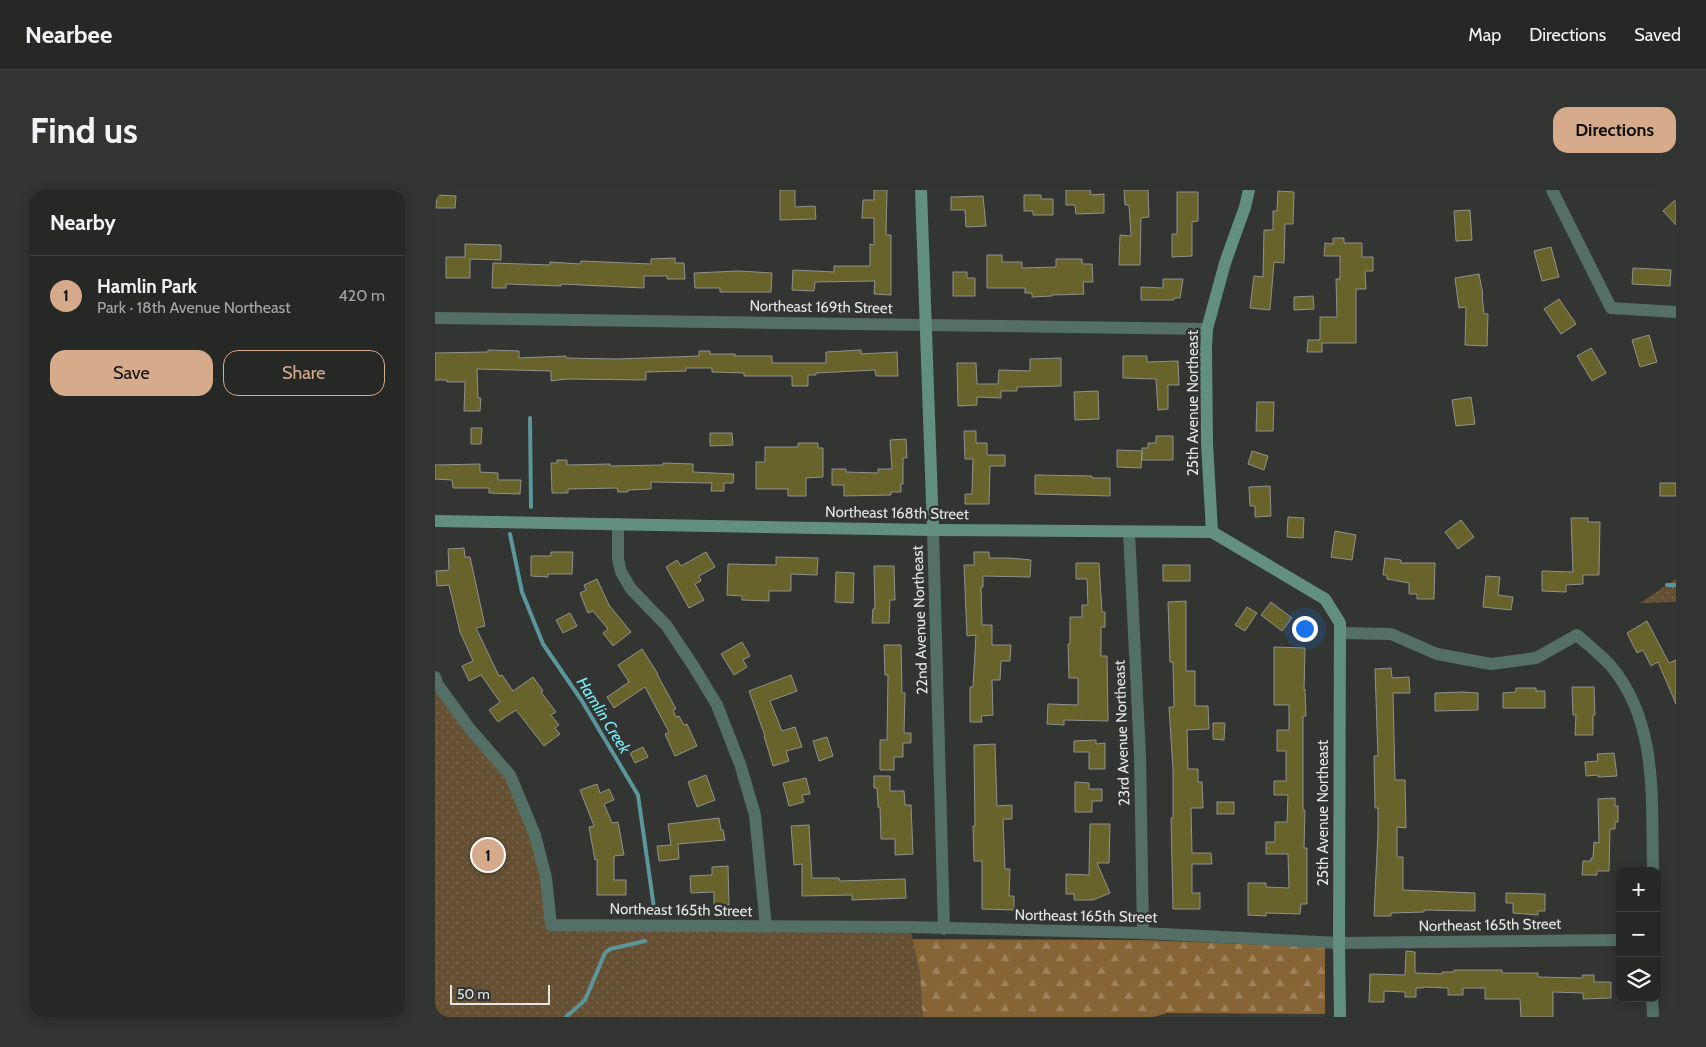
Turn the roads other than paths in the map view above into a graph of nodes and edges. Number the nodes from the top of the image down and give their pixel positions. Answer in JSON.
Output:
{"nodes":[{"id":1,"x":921,"y":190,"type":"edge"},
{"id":2,"x":1249,"y":190,"type":"edge"},
{"id":3,"x":1552,"y":190,"type":"edge"},
{"id":4,"x":1676,"y":312,"type":"edge"},
{"id":5,"x":435,"y":318,"type":"edge"},
{"id":6,"x":927,"y":325,"type":"junction"},
{"id":7,"x":1207,"y":329,"type":"junction"},
{"id":8,"x":435,"y":521,"type":"edge"},
{"id":9,"x":618,"y":524,"type":"junction"},
{"id":10,"x":933,"y":530,"type":"junction"},
{"id":11,"x":1129,"y":532,"type":"junction"},
{"id":12,"x":1212,"y":532,"type":"junction"},
{"id":13,"x":1339,"y":634,"type":"junction"},
{"id":14,"x":435,"y":677,"type":"edge"},
{"id":15,"x":1653,"y":867,"type":"edge"},
{"id":16,"x":766,"y":927,"type":"junction"},
{"id":17,"x":944,"y":929,"type":"junction"},
{"id":18,"x":1143,"y":933,"type":"junction"},
{"id":19,"x":1616,"y":940,"type":"edge"},
{"id":20,"x":1339,"y":943,"type":"junction"},
{"id":21,"x":1651,"y":1002,"type":"edge"},
{"id":22,"x":1653,"y":1016,"type":"edge"},
{"id":23,"x":1340,"y":1017,"type":"edge"}],
"edges":[{"from":1,"to":6,"type":"street","name":"22nd Avenue Northeast"},
{"from":2,"to":7,"type":"street","name":"25th Avenue Northeast"},
{"from":3,"to":4,"type":"street"},
{"from":5,"to":6,"type":"street","name":"Northeast 169th Street"},
{"from":6,"to":7,"type":"street","name":"Northeast 169th Street"},
{"from":6,"to":10,"type":"street","name":"22nd Avenue Northeast"},
{"from":7,"to":12,"type":"street","name":"25th Avenue Northeast"},
{"from":8,"to":9,"type":"street","name":"Northeast 168th Street"},
{"from":9,"to":10,"type":"street","name":"Northeast 168th Street"},
{"from":9,"to":16,"type":"street"},
{"from":10,"to":11,"type":"street","name":"Northeast 168th Street"},
{"from":10,"to":17,"type":"street","name":"22nd Avenue Northeast"},
{"from":11,"to":12,"type":"street","name":"Northeast 168th Street"},
{"from":11,"to":18,"type":"street","name":"23rd Avenue Northeast"},
{"from":12,"to":13,"type":"street","name":"25th Avenue Northeast"},
{"from":13,"to":15,"type":"street"},
{"from":13,"to":20,"type":"street","name":"25th Avenue Northeast"},
{"from":14,"to":16,"type":"street","name":"Northeast 165th Street"},
{"from":16,"to":17,"type":"street","name":"Northeast 165th Street"},
{"from":17,"to":18,"type":"street","name":"Northeast 165th Street"},
{"from":18,"to":20,"type":"street","name":"Northeast 165th Street"},
{"from":19,"to":20,"type":"street","name":"Northeast 165th Street"},
{"from":20,"to":23,"type":"street","name":"25th Avenue Northeast"},
{"from":21,"to":22,"type":"street"}]}
